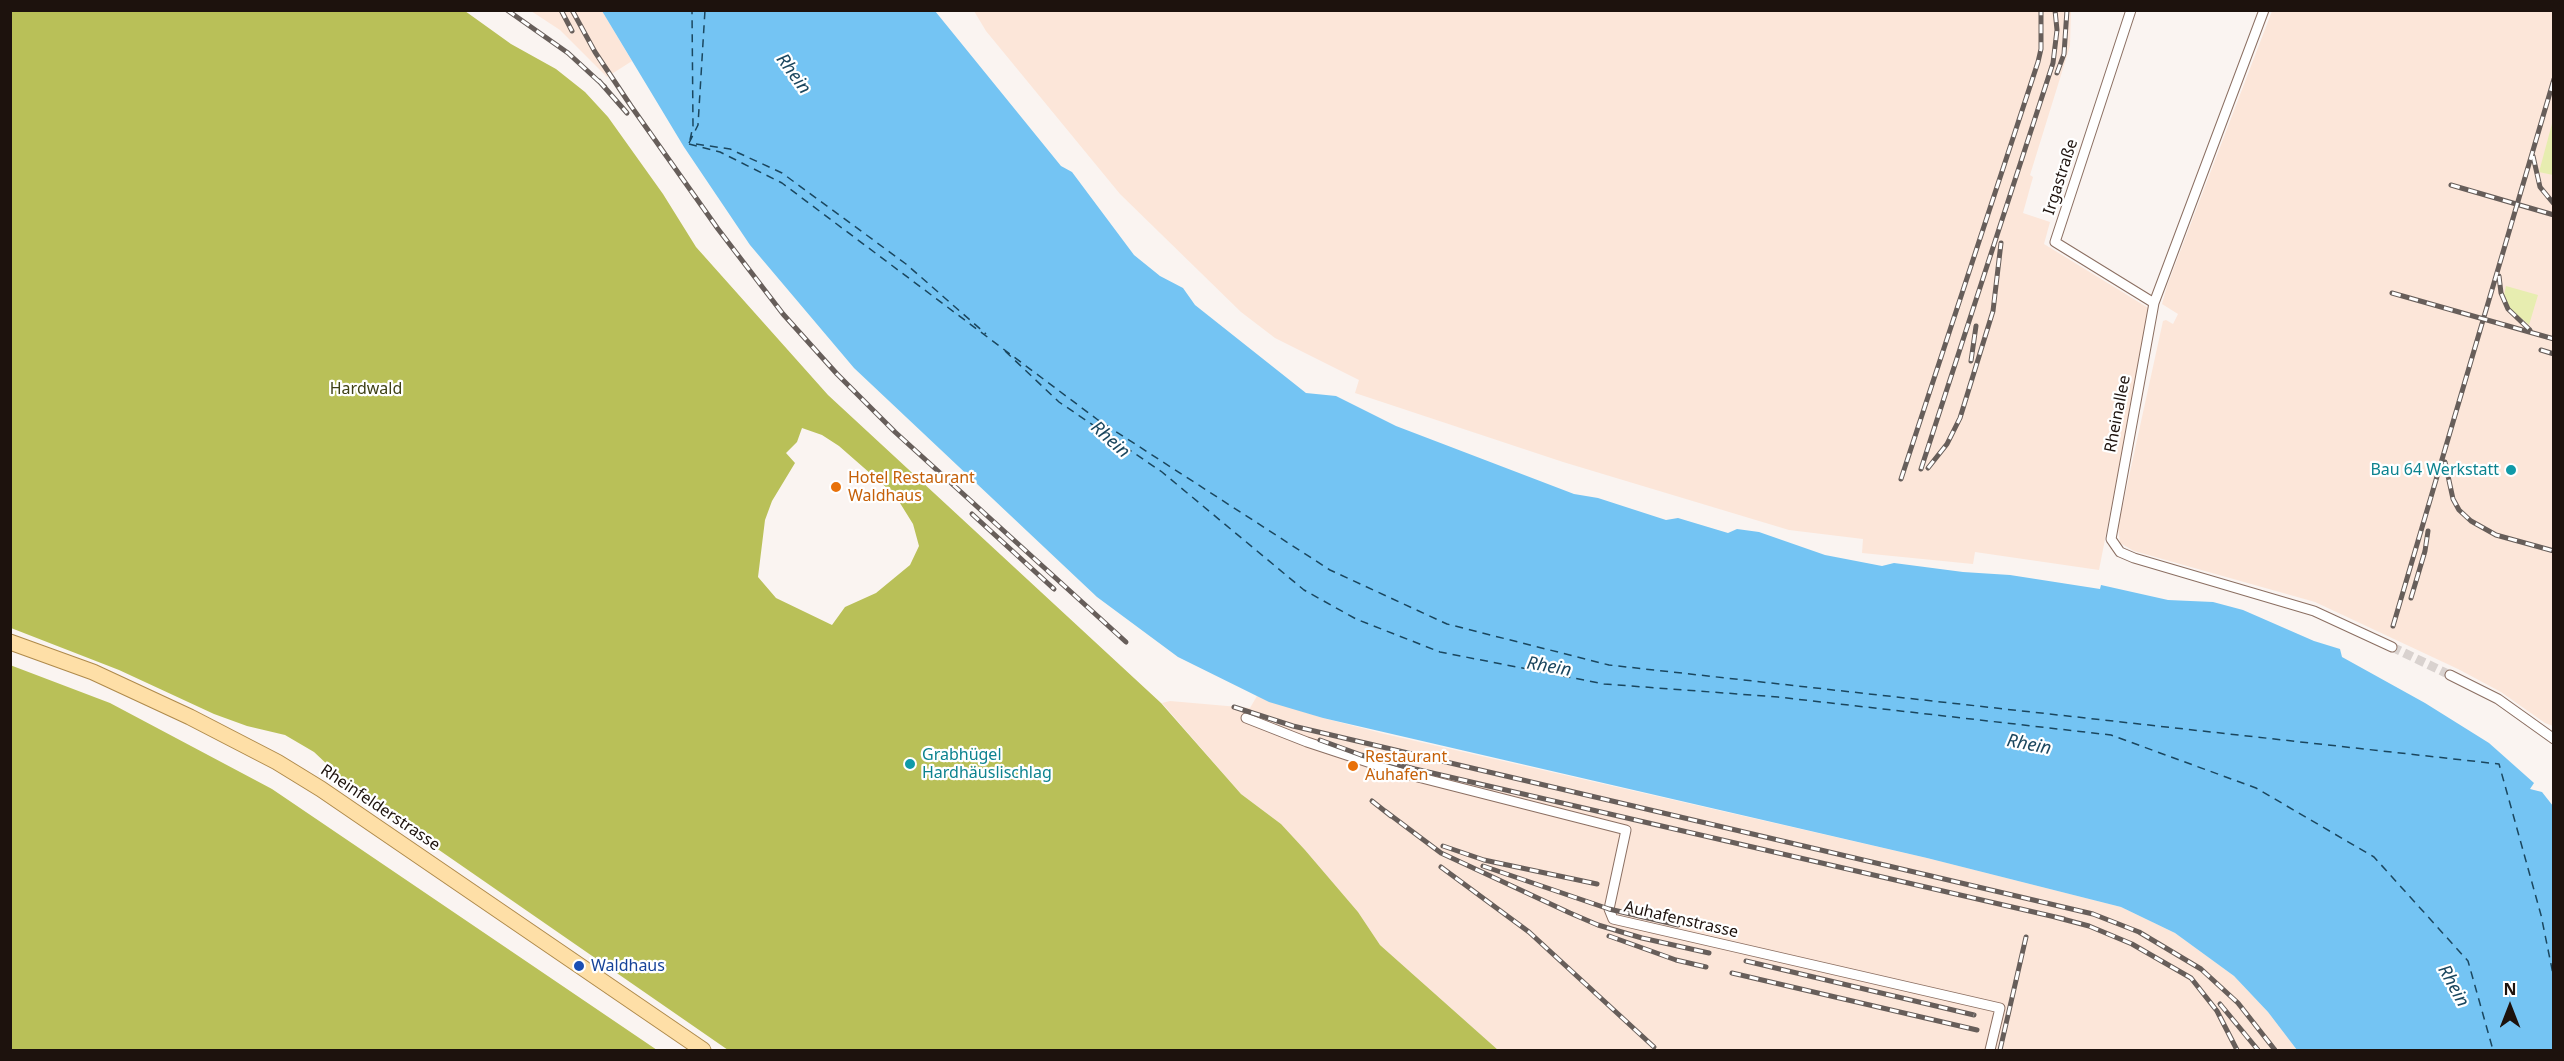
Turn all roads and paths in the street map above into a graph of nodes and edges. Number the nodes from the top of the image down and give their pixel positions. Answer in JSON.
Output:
{"nodes":[{"id":1,"x":2131,"y":10,"type":"edge"},
{"id":2,"x":2264,"y":10,"type":"edge"},
{"id":3,"x":2154,"y":303,"type":"junction"},
{"id":4,"x":10,"y":642,"type":"edge"},
{"id":5,"x":2392,"y":647,"type":"tunnel mouth"},
{"id":6,"x":10,"y":650,"type":"edge"},
{"id":7,"x":2450,"y":675,"type":"tunnel mouth"},
{"id":8,"x":1246,"y":718,"type":"dead end"},
{"id":9,"x":2553,"y":740,"type":"edge"},
{"id":10,"x":687,"y":1050,"type":"edge"},
{"id":11,"x":702,"y":1050,"type":"edge"},
{"id":12,"x":1990,"y":1050,"type":"edge"}],
"edges":[{"from":1,"to":3,"type":"street","name":"Irgastraße"},
{"from":2,"to":3,"type":"street","name":"Rheinallee"},
{"from":3,"to":5,"type":"street","name":"Rheinallee"},
{"from":4,"to":11,"type":"main road","name":"Rheinfelderstrasse"},
{"from":6,"to":10,"type":"main road","name":"Rheinfelderstrasse"},
{"from":7,"to":9,"type":"street"},
{"from":8,"to":12,"type":"street","name":"Auhafenstrasse"}]}
